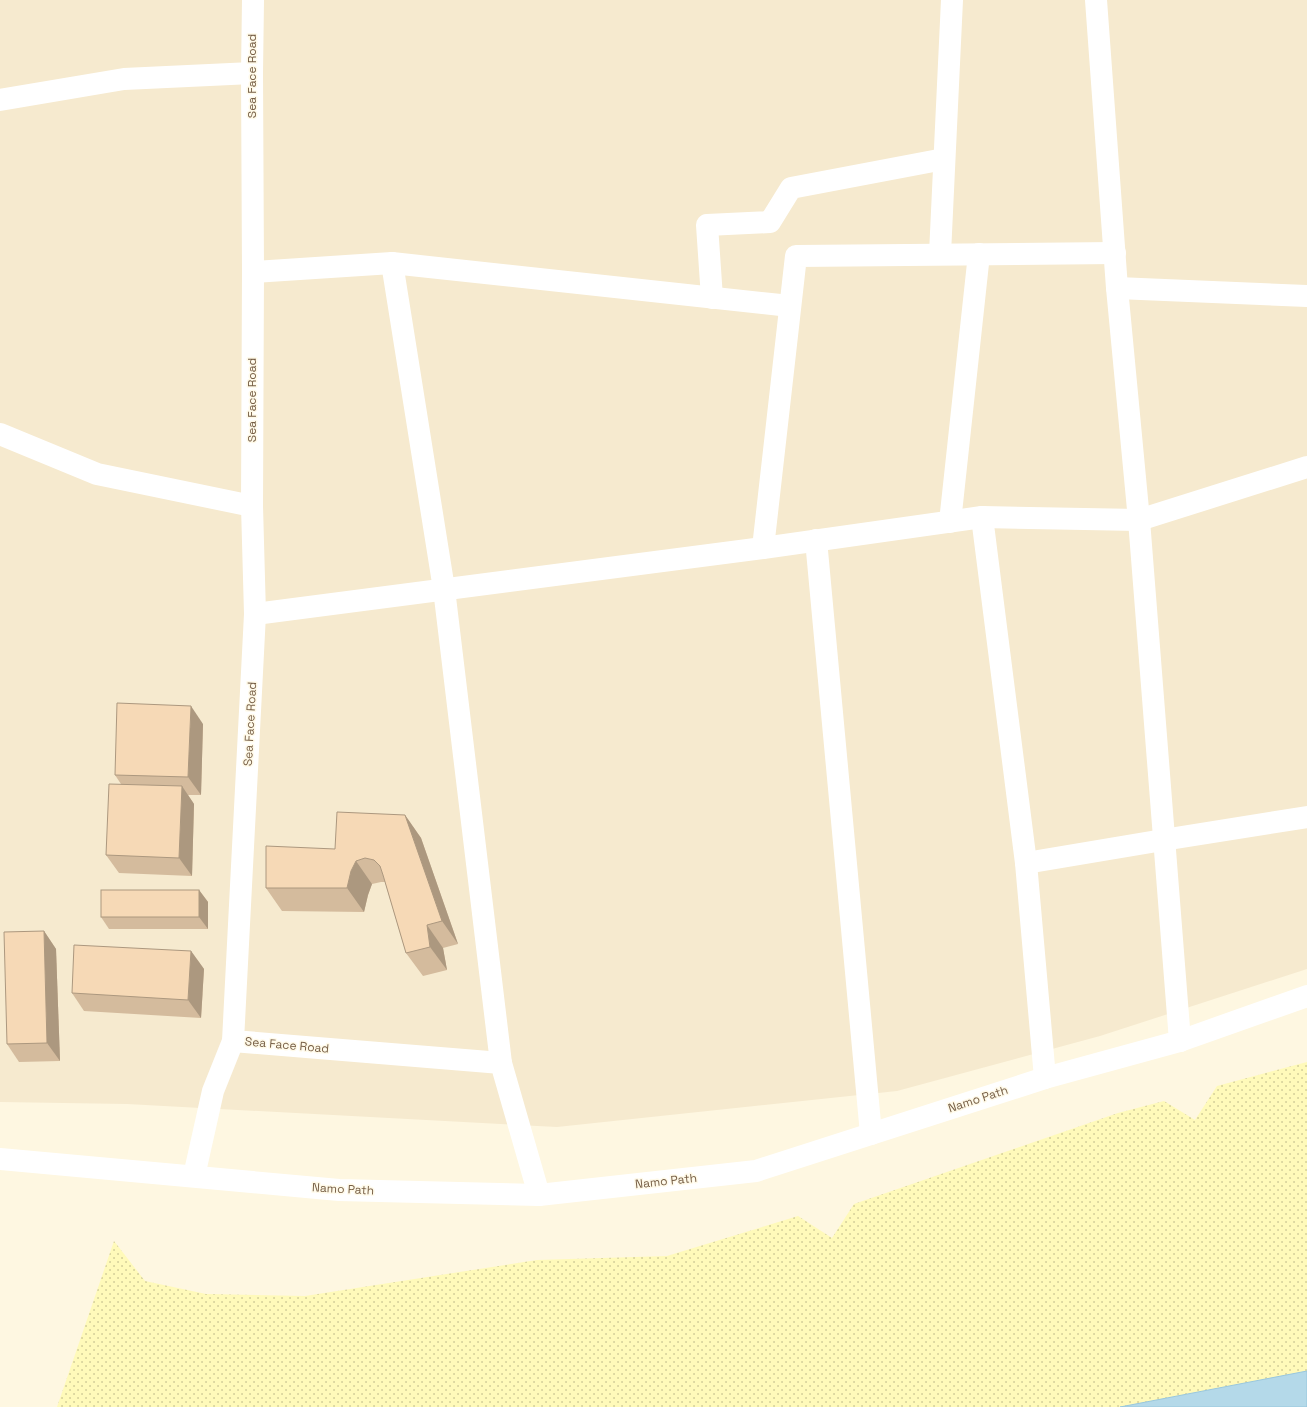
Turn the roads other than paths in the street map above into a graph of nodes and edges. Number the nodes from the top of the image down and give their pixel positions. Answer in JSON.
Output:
{"nodes":[{"id":1,"x":253,"y":0,"type":"edge"},
{"id":2,"x":952,"y":0,"type":"edge"},
{"id":3,"x":1096,"y":0,"type":"edge"},
{"id":4,"x":252,"y":73,"type":"junction"},
{"id":5,"x":0,"y":100,"type":"edge"},
{"id":6,"x":944,"y":159,"type":"junction"},
{"id":7,"x":1114,"y":253,"type":"junction"},
{"id":8,"x":940,"y":254,"type":"junction"},
{"id":9,"x":979,"y":254,"type":"junction"},
{"id":10,"x":392,"y":263,"type":"junction"},
{"id":11,"x":253,"y":272,"type":"junction"},
{"id":12,"x":1117,"y":288,"type":"junction"},
{"id":13,"x":1307,"y":296,"type":"edge"},
{"id":14,"x":712,"y":298,"type":"junction"},
{"id":15,"x":790,"y":306,"type":"junction"},
{"id":16,"x":0,"y":434,"type":"edge"},
{"id":17,"x":1307,"y":467,"type":"edge"},
{"id":18,"x":252,"y":506,"type":"junction"},
{"id":19,"x":982,"y":517,"type":"junction"},
{"id":20,"x":1139,"y":520,"type":"junction"},
{"id":21,"x":950,"y":522,"type":"junction"},
{"id":22,"x":816,"y":540,"type":"junction"},
{"id":23,"x":763,"y":548,"type":"junction"},
{"id":24,"x":444,"y":589,"type":"junction"},
{"id":25,"x":256,"y":614,"type":"junction"},
{"id":26,"x":1307,"y":817,"type":"edge"},
{"id":27,"x":1163,"y":840,"type":"junction"},
{"id":28,"x":1026,"y":863,"type":"junction"},
{"id":29,"x":1307,"y":996,"type":"edge"},
{"id":30,"x":233,"y":1041,"type":"junction"},
{"id":31,"x":1180,"y":1041,"type":"junction"},
{"id":32,"x":501,"y":1063,"type":"junction"},
{"id":33,"x":1045,"y":1078,"type":"junction"},
{"id":34,"x":871,"y":1134,"type":"junction"},
{"id":35,"x":0,"y":1159,"type":"edge"},
{"id":36,"x":194,"y":1176,"type":"junction"},
{"id":37,"x":539,"y":1195,"type":"junction"}],
"edges":[{"from":1,"to":4,"type":"street","name":"Sea Face Road"},
{"from":2,"to":6,"type":"street"},
{"from":3,"to":7,"type":"street"},
{"from":4,"to":5,"type":"street"},
{"from":4,"to":11,"type":"street","name":"Sea Face Road"},
{"from":6,"to":8,"type":"street"},
{"from":6,"to":14,"type":"street"},
{"from":7,"to":9,"type":"street"},
{"from":7,"to":12,"type":"street"},
{"from":8,"to":9,"type":"street"},
{"from":8,"to":15,"type":"street"},
{"from":9,"to":21,"type":"street"},
{"from":10,"to":11,"type":"street"},
{"from":10,"to":14,"type":"street"},
{"from":10,"to":24,"type":"street"},
{"from":11,"to":18,"type":"street","name":"Sea Face Road"},
{"from":12,"to":13,"type":"street"},
{"from":12,"to":20,"type":"street"},
{"from":14,"to":15,"type":"street"},
{"from":15,"to":23,"type":"street"},
{"from":16,"to":18,"type":"street"},
{"from":17,"to":20,"type":"street"},
{"from":18,"to":25,"type":"street","name":"Sea Face Road"},
{"from":19,"to":20,"type":"street"},
{"from":19,"to":21,"type":"street"},
{"from":19,"to":28,"type":"street"},
{"from":20,"to":27,"type":"street"},
{"from":21,"to":22,"type":"street"},
{"from":22,"to":23,"type":"street"},
{"from":22,"to":34,"type":"street"},
{"from":23,"to":24,"type":"street"},
{"from":24,"to":25,"type":"street"},
{"from":24,"to":32,"type":"street"},
{"from":25,"to":30,"type":"street","name":"Sea Face Road"},
{"from":26,"to":27,"type":"street"},
{"from":27,"to":28,"type":"street"},
{"from":27,"to":31,"type":"street"},
{"from":28,"to":33,"type":"street"},
{"from":29,"to":31,"type":"street","name":"Namo Path"},
{"from":30,"to":32,"type":"street","name":"Sea Face Road"},
{"from":30,"to":36,"type":"street"},
{"from":31,"to":33,"type":"street","name":"Namo Path"},
{"from":32,"to":37,"type":"street"},
{"from":33,"to":34,"type":"street","name":"Namo Path"},
{"from":34,"to":37,"type":"street","name":"Namo Path"},
{"from":35,"to":36,"type":"street","name":"Namo Path"},
{"from":36,"to":37,"type":"street","name":"Namo Path"}]}
